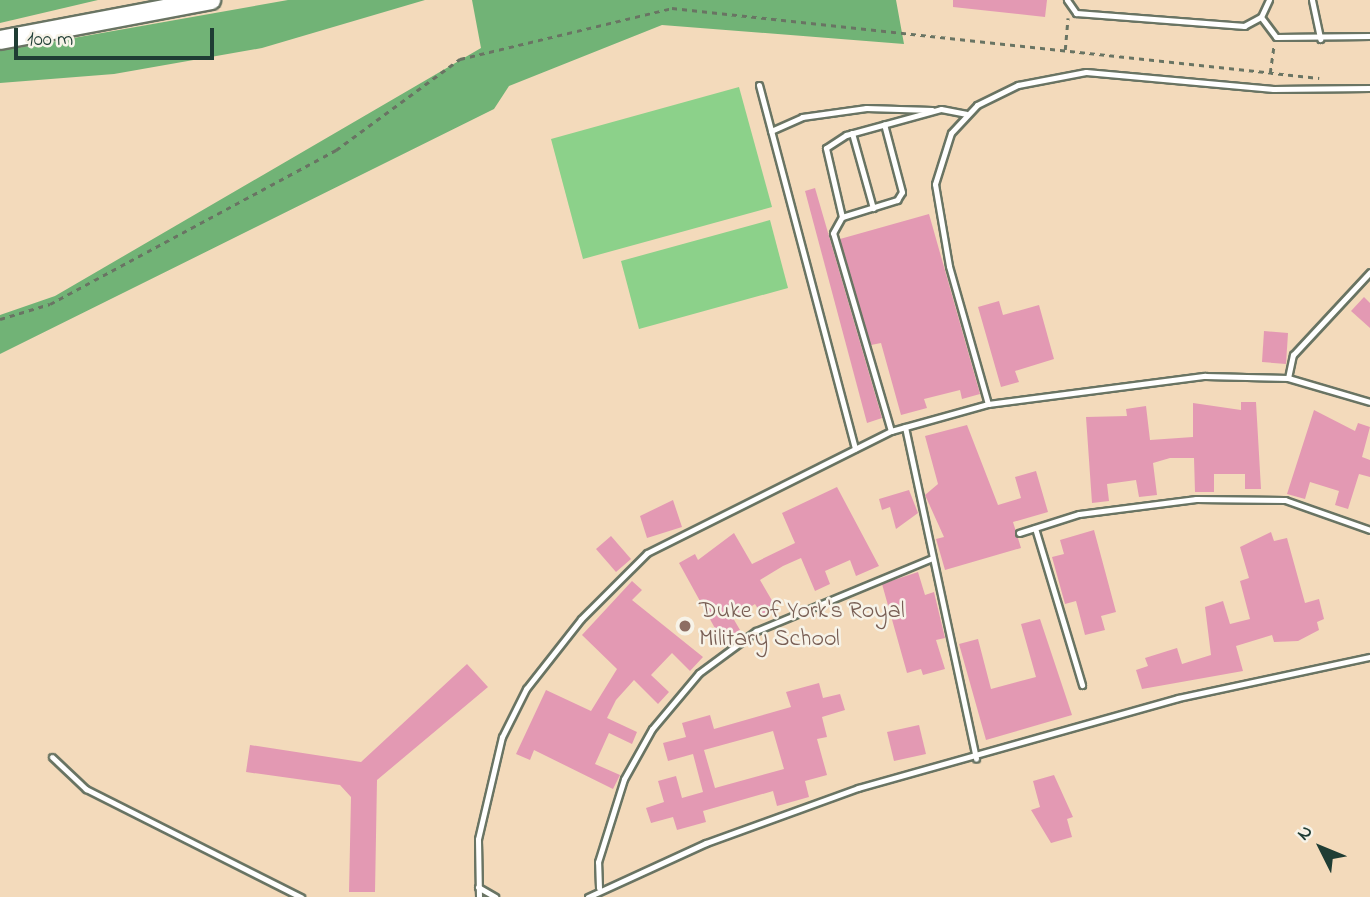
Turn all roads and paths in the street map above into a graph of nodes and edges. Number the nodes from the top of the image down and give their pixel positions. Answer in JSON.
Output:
{"nodes":[{"id":1,"x":211,"y":0,"type":"edge"},
{"id":2,"x":1067,"y":0,"type":"edge"},
{"id":3,"x":1269,"y":0,"type":"edge"},
{"id":4,"x":1312,"y":0,"type":"edge"},
{"id":5,"x":1069,"y":10,"type":"junction"},
{"id":6,"x":1261,"y":17,"type":"junction"},
{"id":7,"x":1370,"y":36,"type":"edge"},
{"id":8,"x":1276,"y":37,"type":"junction"},
{"id":9,"x":1320,"y":39,"type":"junction"},
{"id":10,"x":0,"y":40,"type":"edge"},
{"id":11,"x":1065,"y":50,"type":"junction"},
{"id":12,"x":1270,"y":73,"type":"junction"},
{"id":13,"x":1322,"y":78,"type":"dead end"},
{"id":14,"x":759,"y":85,"type":"dead end"},
{"id":15,"x":1370,"y":88,"type":"edge"},
{"id":16,"x":937,"y":110,"type":"junction"},
{"id":17,"x":966,"y":114,"type":"junction"},
{"id":18,"x":884,"y":124,"type":"junction"},
{"id":19,"x":771,"y":131,"type":"junction"},
{"id":20,"x":852,"y":133,"type":"junction"},
{"id":21,"x":873,"y":208,"type":"junction"},
{"id":22,"x":842,"y":217,"type":"junction"},
{"id":23,"x":1370,"y":272,"type":"edge"},
{"id":24,"x":0,"y":319,"type":"edge"},
{"id":25,"x":1288,"y":379,"type":"junction"},
{"id":26,"x":1370,"y":402,"type":"edge"},
{"id":27,"x":988,"y":404,"type":"junction"},
{"id":28,"x":905,"y":427,"type":"junction"},
{"id":29,"x":891,"y":430,"type":"junction"},
{"id":30,"x":855,"y":449,"type":"junction"},
{"id":31,"x":1035,"y":528,"type":"junction"},
{"id":32,"x":1370,"y":530,"type":"edge"},
{"id":33,"x":1019,"y":533,"type":"dead end"},
{"id":34,"x":932,"y":558,"type":"junction"},
{"id":35,"x":1370,"y":657,"type":"edge"},
{"id":36,"x":1082,"y":685,"type":"dead end"},
{"id":37,"x":52,"y":757,"type":"dead end"},
{"id":38,"x":976,"y":758,"type":"junction"},
{"id":39,"x":478,"y":887,"type":"junction"},
{"id":40,"x":599,"y":888,"type":"junction"},
{"id":41,"x":301,"y":897,"type":"edge"},
{"id":42,"x":479,"y":897,"type":"edge"},
{"id":43,"x":495,"y":897,"type":"edge"},
{"id":44,"x":587,"y":897,"type":"edge"}],
"edges":[{"from":1,"to":10,"type":"highway"},
{"from":2,"to":5,"type":"lane"},
{"from":3,"to":6,"type":"lane"},
{"from":4,"to":9,"type":"lane"},
{"from":5,"to":6,"type":"lane"},
{"from":5,"to":11,"type":"path"},
{"from":6,"to":8,"type":"lane"},
{"from":7,"to":9,"type":"lane"},
{"from":8,"to":9,"type":"lane"},
{"from":8,"to":12,"type":"path"},
{"from":11,"to":12,"type":"path"},
{"from":11,"to":24,"type":"path"},
{"from":12,"to":13,"type":"path"},
{"from":14,"to":19,"type":"lane"},
{"from":15,"to":17,"type":"lane"},
{"from":16,"to":17,"type":"lane"},
{"from":16,"to":18,"type":"lane"},
{"from":16,"to":19,"type":"lane"},
{"from":17,"to":27,"type":"lane"},
{"from":18,"to":20,"type":"lane"},
{"from":18,"to":21,"type":"lane"},
{"from":19,"to":30,"type":"lane"},
{"from":20,"to":21,"type":"lane"},
{"from":20,"to":22,"type":"lane"},
{"from":21,"to":22,"type":"lane"},
{"from":22,"to":29,"type":"lane"},
{"from":23,"to":25,"type":"lane"},
{"from":25,"to":26,"type":"lane"},
{"from":25,"to":27,"type":"lane"},
{"from":27,"to":28,"type":"lane"},
{"from":28,"to":29,"type":"lane"},
{"from":28,"to":34,"type":"lane"},
{"from":29,"to":30,"type":"lane"},
{"from":30,"to":39,"type":"lane"},
{"from":31,"to":32,"type":"lane"},
{"from":31,"to":33,"type":"lane"},
{"from":31,"to":36,"type":"lane"},
{"from":34,"to":38,"type":"lane"},
{"from":34,"to":40,"type":"lane"},
{"from":35,"to":38,"type":"lane"},
{"from":37,"to":41,"type":"lane"},
{"from":38,"to":40,"type":"lane"},
{"from":39,"to":42,"type":"lane"},
{"from":39,"to":43,"type":"lane"},
{"from":40,"to":44,"type":"lane"}]}
